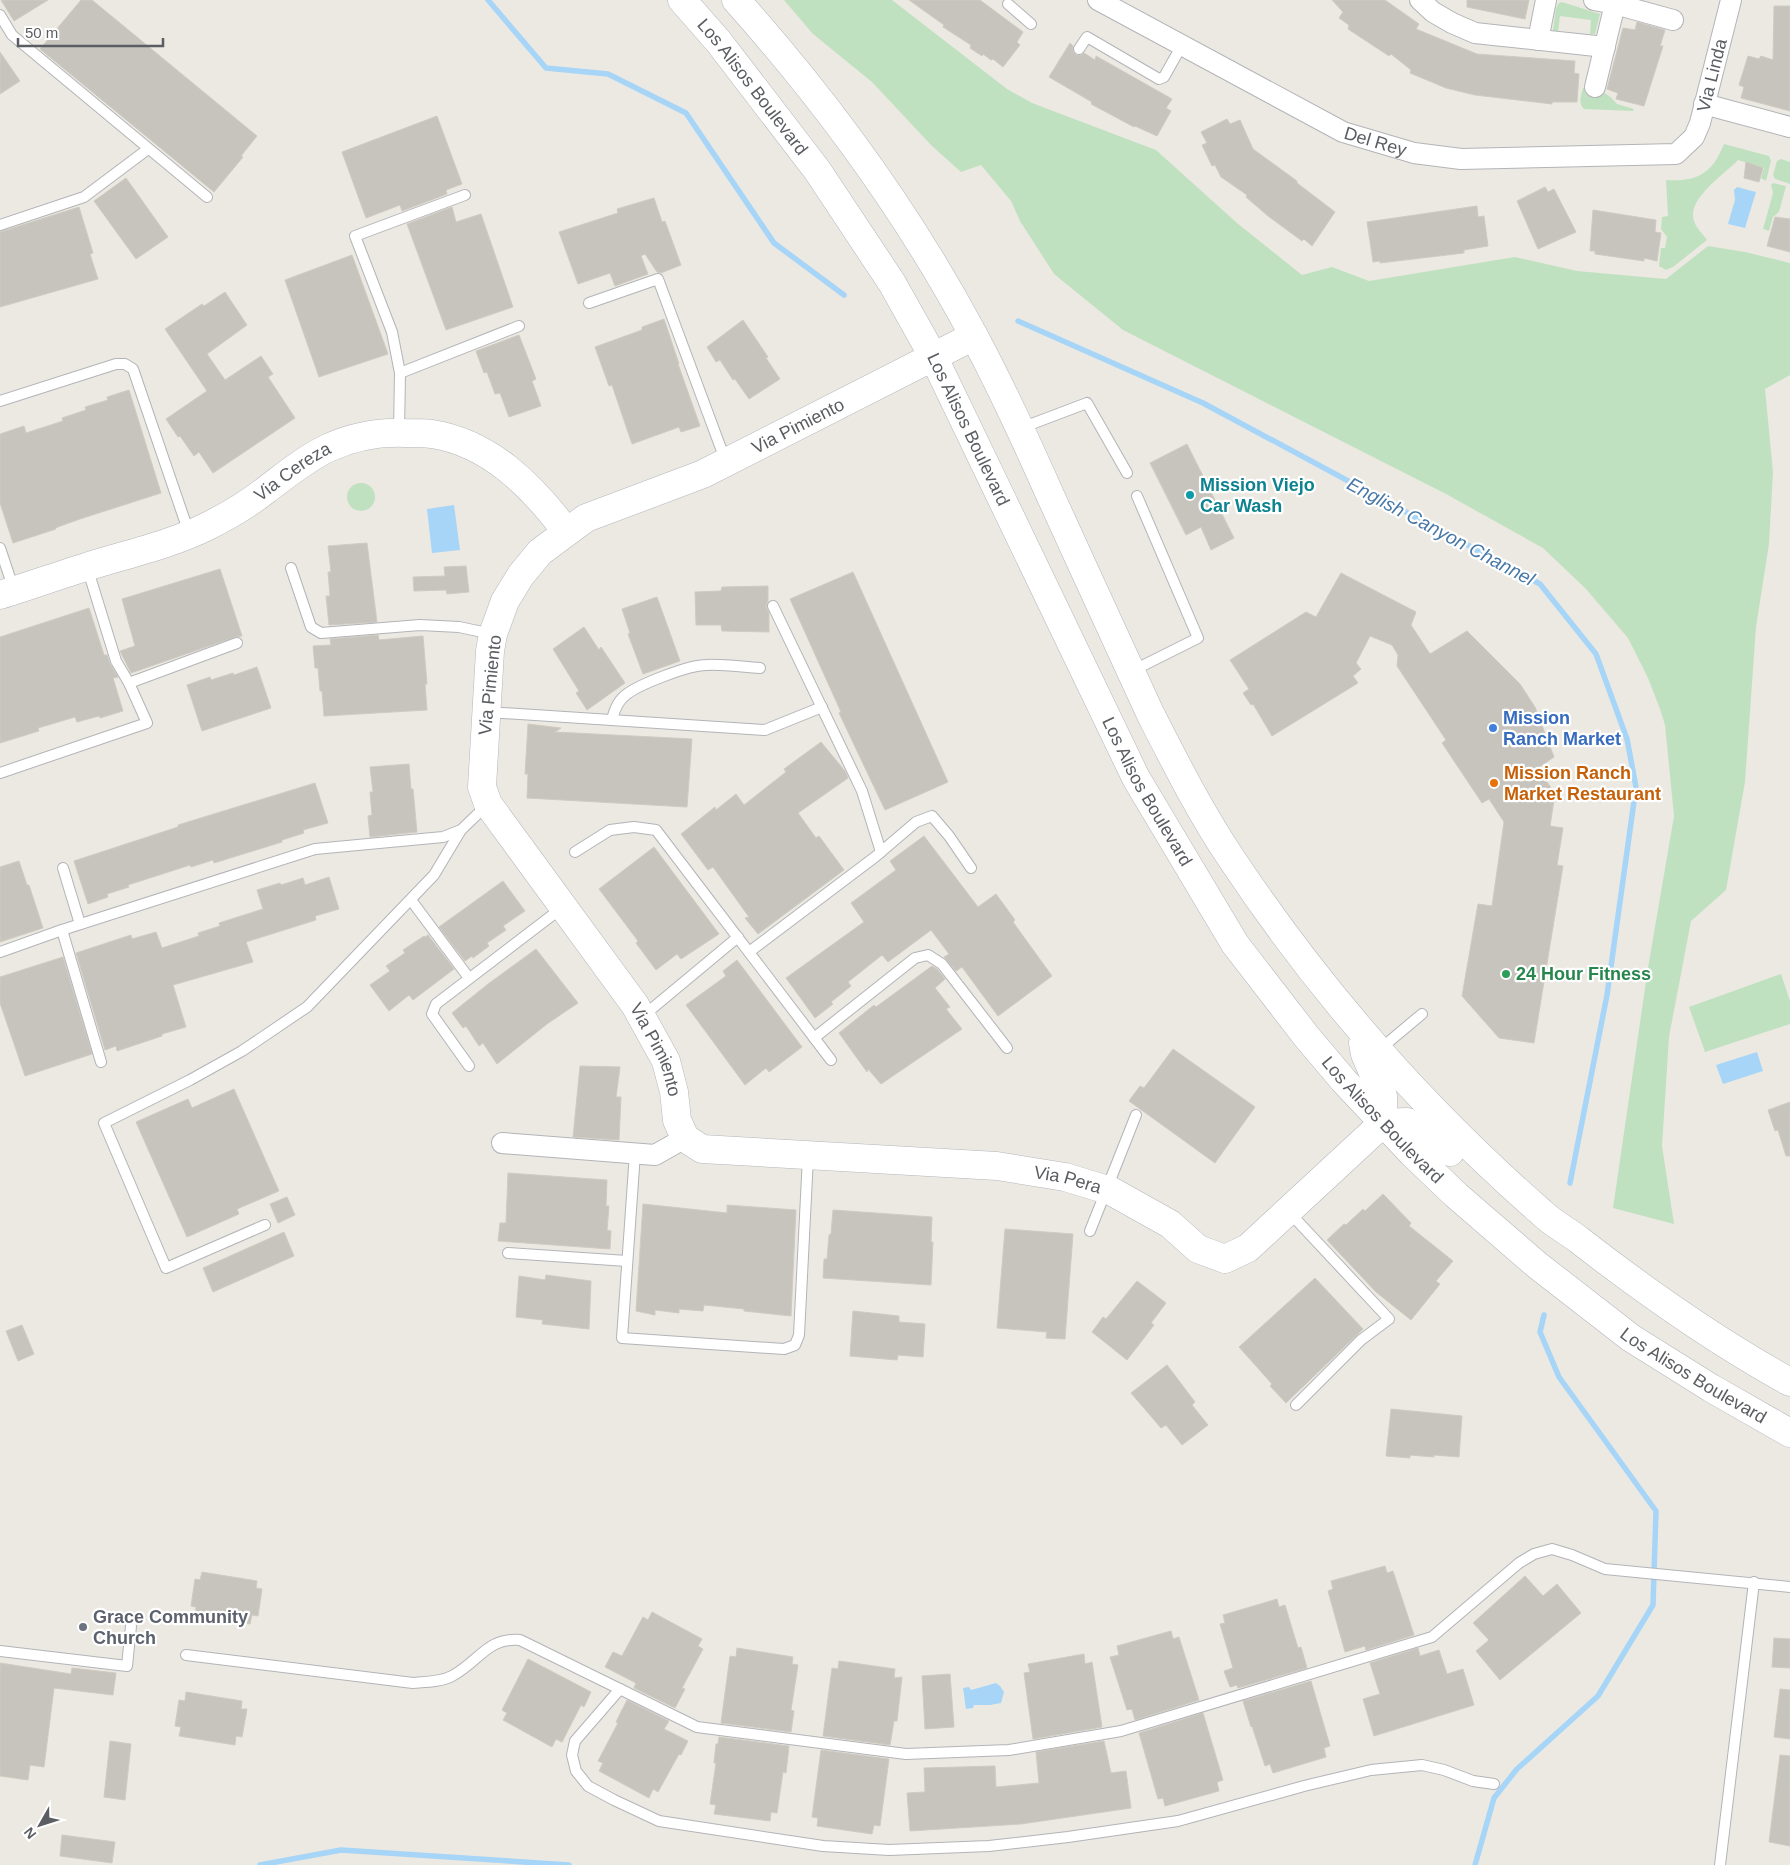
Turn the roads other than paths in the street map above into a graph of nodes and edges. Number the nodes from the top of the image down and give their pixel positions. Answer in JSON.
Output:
{"nodes":[{"id":1,"x":682,"y":0,"type":"edge"},
{"id":2,"x":736,"y":0,"type":"edge"},
{"id":3,"x":1098,"y":0,"type":"edge"},
{"id":4,"x":1420,"y":0,"type":"edge"},
{"id":5,"x":1546,"y":0,"type":"edge"},
{"id":6,"x":1594,"y":0,"type":"edge"},
{"id":7,"x":1731,"y":0,"type":"edge"},
{"id":8,"x":1007,"y":2,"type":"edge"},
{"id":9,"x":1615,"y":4,"type":"junction"},
{"id":10,"x":0,"y":15,"type":"edge"},
{"id":11,"x":1673,"y":20,"type":"dead end"},
{"id":12,"x":1031,"y":24,"type":"dead end"},
{"id":13,"x":1538,"y":40,"type":"junction"},
{"id":14,"x":1182,"y":45,"type":"junction"},
{"id":15,"x":1605,"y":47,"type":"junction"},
{"id":16,"x":1079,"y":50,"type":"dead end"},
{"id":17,"x":1595,"y":87,"type":"dead end"},
{"id":18,"x":1704,"y":104,"type":"junction"},
{"id":19,"x":1790,"y":127,"type":"edge"},
{"id":20,"x":1685,"y":148,"type":"joint"},
{"id":21,"x":148,"y":149,"type":"junction"},
{"id":22,"x":465,"y":195,"type":"dead end"},
{"id":23,"x":207,"y":197,"type":"dead end"},
{"id":24,"x":0,"y":225,"type":"edge"},
{"id":25,"x":589,"y":303,"type":"dead end"},
{"id":26,"x":519,"y":326,"type":"dead end"},
{"id":27,"x":974,"y":336,"type":"junction"},
{"id":28,"x":934,"y":358,"type":"junction"},
{"id":29,"x":400,"y":373,"type":"junction"},
{"id":30,"x":0,"y":401,"type":"edge"},
{"id":31,"x":1020,"y":428,"type":"junction"},
{"id":32,"x":399,"y":433,"type":"junction"},
{"id":33,"x":726,"y":462,"type":"junction"},
{"id":34,"x":1127,"y":473,"type":"dead end"},
{"id":35,"x":1137,"y":496,"type":"dead end"},
{"id":36,"x":566,"y":531,"type":"junction"},
{"id":37,"x":189,"y":534,"type":"junction"},
{"id":38,"x":0,"y":548,"type":"edge"},
{"id":39,"x":87,"y":566,"type":"junction"},
{"id":40,"x":291,"y":568,"type":"dead end"},
{"id":41,"x":7,"y":593,"type":"edge"},
{"id":42,"x":773,"y":606,"type":"dead end"},
{"id":43,"x":493,"y":634,"type":"junction"},
{"id":44,"x":237,"y":643,"type":"dead end"},
{"id":45,"x":760,"y":668,"type":"dead end"},
{"id":46,"x":1131,"y":672,"type":"junction"},
{"id":47,"x":128,"y":683,"type":"junction"},
{"id":48,"x":822,"y":707,"type":"junction"},
{"id":49,"x":486,"y":712,"type":"junction"},
{"id":50,"x":612,"y":720,"type":"junction"},
{"id":51,"x":0,"y":773,"type":"edge"},
{"id":52,"x":488,"y":804,"type":"junction"},
{"id":53,"x":461,"y":830,"type":"junction"},
{"id":54,"x":575,"y":852,"type":"dead end"},
{"id":55,"x":881,"y":852,"type":"junction"},
{"id":56,"x":63,"y":868,"type":"dead end"},
{"id":57,"x":971,"y":868,"type":"dead end"},
{"id":58,"x":411,"y":900,"type":"junction"},
{"id":59,"x":564,"y":907,"type":"junction"},
{"id":60,"x":80,"y":924,"type":"junction"},
{"id":61,"x":62,"y":930,"type":"junction"},
{"id":62,"x":738,"y":938,"type":"junction"},
{"id":63,"x":0,"y":952,"type":"edge"},
{"id":64,"x":749,"y":952,"type":"junction"},
{"id":65,"x":469,"y":978,"type":"junction"},
{"id":66,"x":1422,"y":1014,"type":"dead end"},
{"id":67,"x":642,"y":1017,"type":"junction"},
{"id":68,"x":814,"y":1038,"type":"junction"},
{"id":69,"x":1370,"y":1042,"type":"junction"},
{"id":70,"x":1007,"y":1048,"type":"dead end"},
{"id":71,"x":831,"y":1060,"type":"dead end"},
{"id":72,"x":101,"y":1062,"type":"dead end"},
{"id":73,"x":469,"y":1066,"type":"dead end"},
{"id":74,"x":1136,"y":1115,"type":"dead end"},
{"id":75,"x":1383,"y":1123,"type":"junction"},
{"id":76,"x":685,"y":1138,"type":"junction"},
{"id":77,"x":502,"y":1143,"type":"dead end"},
{"id":78,"x":636,"y":1153,"type":"junction"},
{"id":79,"x":808,"y":1155,"type":"junction"},
{"id":80,"x":1106,"y":1189,"type":"junction"},
{"id":81,"x":1288,"y":1211,"type":"junction"},
{"id":82,"x":1542,"y":1214,"type":"junction"},
{"id":83,"x":265,"y":1225,"type":"dead end"},
{"id":84,"x":1090,"y":1231,"type":"dead end"},
{"id":85,"x":508,"y":1253,"type":"dead end"},
{"id":86,"x":627,"y":1260,"type":"junction"},
{"id":87,"x":1790,"y":1382,"type":"edge"},
{"id":88,"x":1296,"y":1405,"type":"dead end"},
{"id":89,"x":1790,"y":1433,"type":"edge"},
{"id":90,"x":1754,"y":1582,"type":"junction"},
{"id":91,"x":1790,"y":1587,"type":"edge"},
{"id":92,"x":131,"y":1626,"type":"dead end"},
{"id":93,"x":0,"y":1651,"type":"edge"},
{"id":94,"x":186,"y":1655,"type":"dead end"},
{"id":95,"x":620,"y":1689,"type":"junction"},
{"id":96,"x":1494,"y":1784,"type":"dead end"},
{"id":97,"x":1720,"y":1865,"type":"edge"}],
"edges":[{"from":1,"to":28,"type":"main road","name":"Los Alisos Boulevard"},
{"from":2,"to":27,"type":"main road"},
{"from":3,"to":14,"type":"street","name":"Del Rey"},
{"from":4,"to":13,"type":"street"},
{"from":5,"to":13,"type":"street"},
{"from":6,"to":9,"type":"street"},
{"from":7,"to":18,"type":"street","name":"Via Linda"},
{"from":8,"to":12,"type":"lane"},
{"from":9,"to":11,"type":"street"},
{"from":9,"to":15,"type":"street"},
{"from":10,"to":21,"type":"lane"},
{"from":13,"to":15,"type":"street"},
{"from":14,"to":16,"type":"lane"},
{"from":14,"to":20,"type":"street","name":"Del Rey"},
{"from":15,"to":17,"type":"street"},
{"from":18,"to":19,"type":"street"},
{"from":18,"to":20,"type":"street","name":"Via Linda"},
{"from":21,"to":23,"type":"lane"},
{"from":21,"to":24,"type":"lane"},
{"from":22,"to":29,"type":"lane"},
{"from":25,"to":33,"type":"lane"},
{"from":26,"to":29,"type":"lane"},
{"from":27,"to":28,"type":"main road","name":"Via Pimiento"},
{"from":27,"to":31,"type":"main road"},
{"from":28,"to":33,"type":"main road","name":"Via Pimiento"},
{"from":28,"to":75,"type":"main road","name":"Los Alisos Boulevard"},
{"from":29,"to":32,"type":"lane"},
{"from":30,"to":37,"type":"lane"},
{"from":31,"to":34,"type":"lane"},
{"from":31,"to":46,"type":"main road"},
{"from":32,"to":36,"type":"main road","name":"Via Cereza"},
{"from":32,"to":37,"type":"main road","name":"Via Cereza"},
{"from":33,"to":36,"type":"main road","name":"Via Pimiento"},
{"from":35,"to":46,"type":"lane"},
{"from":36,"to":43,"type":"main road","name":"Via Pimiento"},
{"from":37,"to":39,"type":"main road","name":"Via Cereza"},
{"from":38,"to":41,"type":"lane"},
{"from":39,"to":41,"type":"main road","name":"Via Cereza"},
{"from":39,"to":47,"type":"lane"},
{"from":40,"to":43,"type":"lane"},
{"from":42,"to":48,"type":"lane"},
{"from":43,"to":49,"type":"main road","name":"Via Pimiento"},
{"from":44,"to":47,"type":"lane"},
{"from":45,"to":50,"type":"lane"},
{"from":46,"to":69,"type":"main road"},
{"from":47,"to":51,"type":"lane"},
{"from":48,"to":50,"type":"lane"},
{"from":48,"to":55,"type":"lane"},
{"from":49,"to":50,"type":"lane"},
{"from":49,"to":52,"type":"main road","name":"Via Pimiento"},
{"from":52,"to":53,"type":"lane"},
{"from":52,"to":59,"type":"main road","name":"Via Pimiento"},
{"from":53,"to":58,"type":"lane"},
{"from":53,"to":60,"type":"lane"},
{"from":54,"to":62,"type":"lane"},
{"from":55,"to":57,"type":"lane"},
{"from":55,"to":64,"type":"lane"},
{"from":56,"to":60,"type":"lane"},
{"from":58,"to":65,"type":"lane"},
{"from":58,"to":83,"type":"lane"},
{"from":59,"to":65,"type":"lane"},
{"from":59,"to":67,"type":"main road","name":"Via Pimiento"},
{"from":60,"to":61,"type":"lane"},
{"from":61,"to":63,"type":"lane"},
{"from":61,"to":72,"type":"lane"},
{"from":62,"to":64,"type":"lane"},
{"from":62,"to":67,"type":"lane"},
{"from":64,"to":68,"type":"lane"},
{"from":65,"to":73,"type":"lane"},
{"from":66,"to":69,"type":"lane"},
{"from":67,"to":76,"type":"main road","name":"Via Pimiento"},
{"from":68,"to":70,"type":"lane"},
{"from":68,"to":71,"type":"lane"},
{"from":69,"to":75,"type":"main road"},
{"from":69,"to":82,"type":"main road"},
{"from":74,"to":80,"type":"lane"},
{"from":75,"to":81,"type":"main road","name":"Via Pera"},
{"from":75,"to":82,"type":"main road"},
{"from":75,"to":89,"type":"main road","name":"Los Alisos Boulevard"},
{"from":76,"to":78,"type":"street"},
{"from":76,"to":79,"type":"main road","name":"Via Pera"},
{"from":77,"to":78,"type":"street"},
{"from":78,"to":86,"type":"lane"},
{"from":79,"to":80,"type":"main road","name":"Via Pera"},
{"from":79,"to":86,"type":"lane"},
{"from":80,"to":81,"type":"main road","name":"Via Pera"},
{"from":80,"to":84,"type":"lane"},
{"from":81,"to":88,"type":"lane"},
{"from":82,"to":87,"type":"main road"},
{"from":85,"to":86,"type":"lane"},
{"from":90,"to":91,"type":"lane"},
{"from":90,"to":95,"type":"lane"},
{"from":90,"to":97,"type":"lane"},
{"from":92,"to":93,"type":"lane"},
{"from":94,"to":95,"type":"lane"},
{"from":95,"to":96,"type":"lane"}]}
